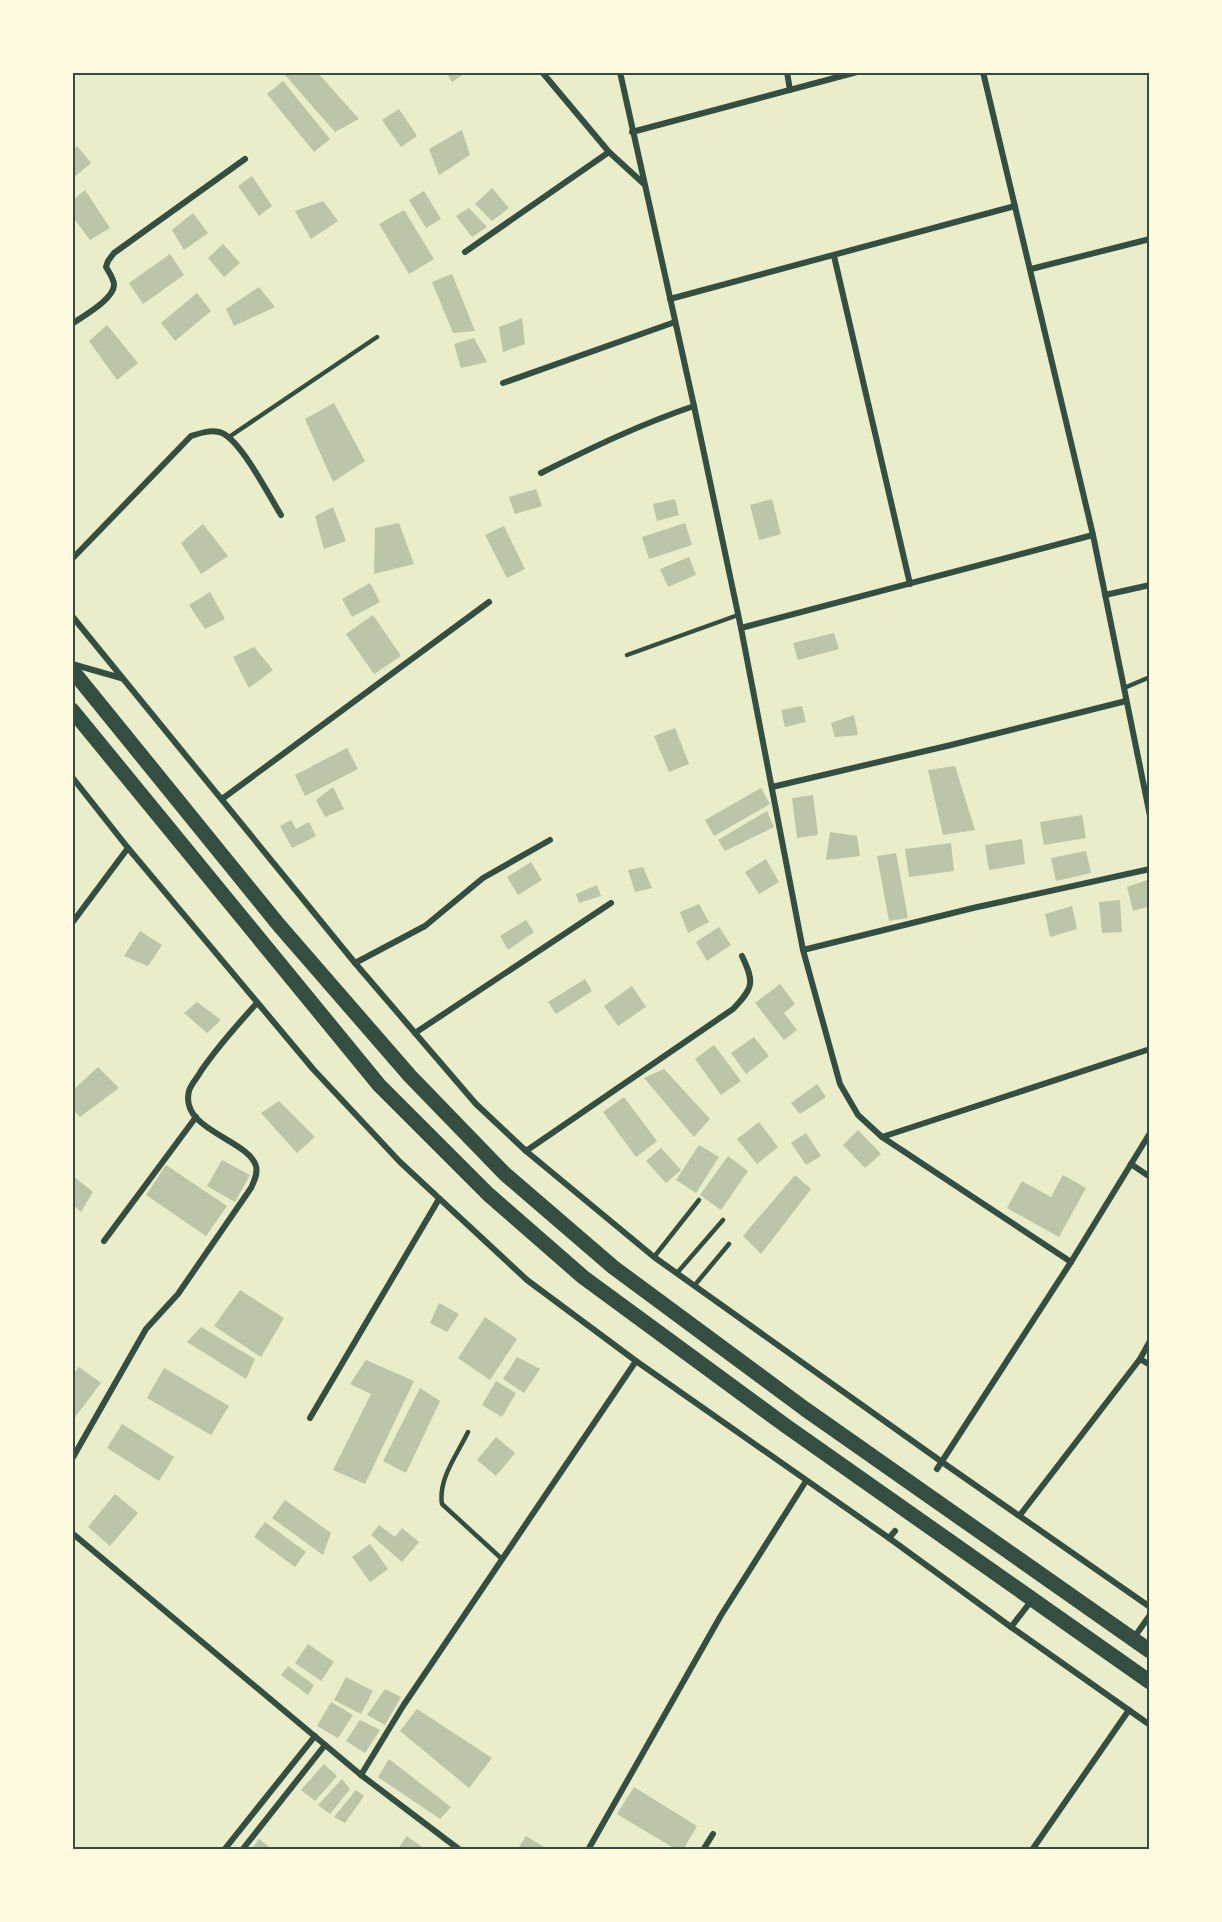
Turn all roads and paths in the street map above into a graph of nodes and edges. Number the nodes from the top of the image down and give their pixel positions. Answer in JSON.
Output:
{"nodes":[{"id":1,"x":542,"y":72,"type":"edge"},
{"id":2,"x":620,"y":72,"type":"edge"},
{"id":3,"x":786,"y":72,"type":"edge"},
{"id":4,"x":857,"y":72,"type":"edge"},
{"id":5,"x":983,"y":72,"type":"edge"},
{"id":6,"x":790,"y":90,"type":"junction"},
{"id":7,"x":633,"y":132,"type":"junction"},
{"id":8,"x":609,"y":152,"type":"junction"},
{"id":9,"x":245,"y":159,"type":"dead end"},
{"id":10,"x":644,"y":184,"type":"junction"},
{"id":11,"x":1015,"y":206,"type":"junction"},
{"id":12,"x":1150,"y":239,"type":"edge"},
{"id":13,"x":465,"y":252,"type":"dead end"},
{"id":14,"x":834,"y":256,"type":"junction"},
{"id":15,"x":1030,"y":269,"type":"junction"},
{"id":16,"x":670,"y":299,"type":"junction"},
{"id":17,"x":675,"y":322,"type":"junction"},
{"id":18,"x":72,"y":324,"type":"edge"},
{"id":19,"x":377,"y":337,"type":"dead end"},
{"id":20,"x":503,"y":383,"type":"dead end"},
{"id":21,"x":694,"y":406,"type":"junction"},
{"id":22,"x":229,"y":437,"type":"junction"},
{"id":23,"x":541,"y":473,"type":"dead end"},
{"id":24,"x":281,"y":515,"type":"dead end"},
{"id":25,"x":1093,"y":536,"type":"junction"},
{"id":26,"x":72,"y":559,"type":"edge"},
{"id":27,"x":910,"y":584,"type":"junction"},
{"id":28,"x":1150,"y":585,"type":"edge"},
{"id":29,"x":1105,"y":595,"type":"junction"},
{"id":30,"x":489,"y":602,"type":"dead end"},
{"id":31,"x":738,"y":615,"type":"junction"},
{"id":32,"x":72,"y":616,"type":"edge"},
{"id":33,"x":741,"y":627,"type":"junction"},
{"id":34,"x":627,"y":655,"type":"dead end"},
{"id":35,"x":72,"y":664,"type":"edge"},
{"id":36,"x":72,"y":670,"type":"edge"},
{"id":37,"x":1150,"y":677,"type":"edge"},
{"id":38,"x":122,"y":678,"type":"junction"},
{"id":39,"x":1124,"y":688,"type":"junction"},
{"id":40,"x":1126,"y":701,"type":"junction"},
{"id":41,"x":72,"y":710,"type":"edge"},
{"id":42,"x":72,"y":777,"type":"edge"},
{"id":43,"x":772,"y":787,"type":"junction"},
{"id":44,"x":222,"y":798,"type":"junction"},
{"id":45,"x":1150,"y":816,"type":"edge"},
{"id":46,"x":550,"y":840,"type":"dead end"},
{"id":47,"x":128,"y":848,"type":"junction"},
{"id":48,"x":1150,"y":869,"type":"edge"},
{"id":49,"x":611,"y":903,"type":"dead end"},
{"id":50,"x":72,"y":923,"type":"edge"},
{"id":51,"x":803,"y":950,"type":"junction"},
{"id":52,"x":742,"y":957,"type":"dead end"},
{"id":53,"x":355,"y":963,"type":"junction"},
{"id":54,"x":257,"y":1003,"type":"junction"},
{"id":55,"x":415,"y":1033,"type":"junction"},
{"id":56,"x":1150,"y":1049,"type":"edge"},
{"id":57,"x":196,"y":1118,"type":"junction"},
{"id":58,"x":1150,"y":1133,"type":"edge"},
{"id":59,"x":882,"y":1137,"type":"junction"},
{"id":60,"x":526,"y":1151,"type":"junction"},
{"id":61,"x":1131,"y":1164,"type":"junction"},
{"id":62,"x":1150,"y":1177,"type":"edge"},
{"id":63,"x":440,"y":1199,"type":"junction"},
{"id":64,"x":699,"y":1200,"type":"dead end"},
{"id":65,"x":723,"y":1220,"type":"dead end"},
{"id":66,"x":104,"y":1241,"type":"dead end"},
{"id":67,"x":729,"y":1244,"type":"dead end"},
{"id":68,"x":654,"y":1257,"type":"junction"},
{"id":69,"x":1071,"y":1262,"type":"junction"},
{"id":70,"x":677,"y":1273,"type":"junction"},
{"id":71,"x":694,"y":1286,"type":"junction"},
{"id":72,"x":1150,"y":1341,"type":"edge"},
{"id":73,"x":1140,"y":1359,"type":"junction"},
{"id":74,"x":636,"y":1361,"type":"junction"},
{"id":75,"x":1150,"y":1365,"type":"edge"},
{"id":76,"x":310,"y":1418,"type":"dead end"},
{"id":77,"x":468,"y":1432,"type":"dead end"},
{"id":78,"x":72,"y":1459,"type":"edge"},
{"id":79,"x":942,"y":1462,"type":"junction"},
{"id":80,"x":937,"y":1469,"type":"dead end"},
{"id":81,"x":806,"y":1481,"type":"junction"},
{"id":82,"x":1020,"y":1515,"type":"junction"},
{"id":83,"x":895,"y":1531,"type":"dead end"},
{"id":84,"x":72,"y":1533,"type":"edge"},
{"id":85,"x":889,"y":1538,"type":"junction"},
{"id":86,"x":502,"y":1560,"type":"junction"},
{"id":87,"x":1032,"y":1600,"type":"junction"},
{"id":88,"x":1150,"y":1607,"type":"edge"},
{"id":89,"x":1150,"y":1615,"type":"edge"},
{"id":90,"x":1011,"y":1627,"type":"junction"},
{"id":91,"x":1133,"y":1639,"type":"junction"},
{"id":92,"x":1150,"y":1651,"type":"edge"},
{"id":93,"x":1150,"y":1682,"type":"edge"},
{"id":94,"x":1129,"y":1710,"type":"junction"},
{"id":95,"x":1150,"y":1725,"type":"edge"},
{"id":96,"x":315,"y":1736,"type":"junction"},
{"id":97,"x":325,"y":1745,"type":"junction"},
{"id":98,"x":361,"y":1775,"type":"junction"},
{"id":99,"x":713,"y":1834,"type":"dead end"},
{"id":100,"x":224,"y":1850,"type":"edge"},
{"id":101,"x":242,"y":1850,"type":"edge"},
{"id":102,"x":460,"y":1850,"type":"edge"},
{"id":103,"x":588,"y":1850,"type":"edge"},
{"id":104,"x":702,"y":1850,"type":"edge"},
{"id":105,"x":1032,"y":1850,"type":"edge"}],
"edges":[{"from":1,"to":8,"type":"street"},
{"from":2,"to":7,"type":"street"},
{"from":3,"to":6,"type":"street"},
{"from":4,"to":6,"type":"street"},
{"from":5,"to":11,"type":"street"},
{"from":6,"to":7,"type":"street"},
{"from":7,"to":10,"type":"street"},
{"from":8,"to":10,"type":"street"},
{"from":8,"to":13,"type":"street"},
{"from":9,"to":18,"type":"street"},
{"from":10,"to":16,"type":"street"},
{"from":11,"to":14,"type":"street"},
{"from":11,"to":15,"type":"street"},
{"from":12,"to":15,"type":"street"},
{"from":14,"to":16,"type":"street"},
{"from":14,"to":27,"type":"street"},
{"from":15,"to":25,"type":"street"},
{"from":16,"to":17,"type":"street"},
{"from":17,"to":20,"type":"street"},
{"from":17,"to":21,"type":"street"},
{"from":19,"to":22,"type":"lane"},
{"from":21,"to":23,"type":"street"},
{"from":21,"to":31,"type":"street"},
{"from":22,"to":24,"type":"street"},
{"from":22,"to":26,"type":"street"},
{"from":25,"to":27,"type":"street"},
{"from":25,"to":29,"type":"street"},
{"from":27,"to":33,"type":"street"},
{"from":28,"to":29,"type":"street"},
{"from":29,"to":39,"type":"street"},
{"from":30,"to":44,"type":"street"},
{"from":31,"to":33,"type":"street"},
{"from":31,"to":34,"type":"lane"},
{"from":32,"to":38,"type":"street"},
{"from":33,"to":43,"type":"street"},
{"from":35,"to":38,"type":"street"},
{"from":36,"to":91,"type":"highway"},
{"from":37,"to":39,"type":"lane"},
{"from":38,"to":44,"type":"street"},
{"from":39,"to":40,"type":"street"},
{"from":40,"to":43,"type":"street"},
{"from":40,"to":45,"type":"street"},
{"from":41,"to":87,"type":"highway"},
{"from":42,"to":47,"type":"street"},
{"from":43,"to":51,"type":"street"},
{"from":44,"to":53,"type":"street"},
{"from":46,"to":53,"type":"street"},
{"from":47,"to":50,"type":"street"},
{"from":47,"to":54,"type":"street"},
{"from":48,"to":51,"type":"street"},
{"from":49,"to":55,"type":"street"},
{"from":51,"to":59,"type":"street"},
{"from":52,"to":60,"type":"street"},
{"from":53,"to":55,"type":"street"},
{"from":54,"to":57,"type":"street"},
{"from":54,"to":63,"type":"street"},
{"from":55,"to":60,"type":"street"},
{"from":56,"to":59,"type":"street"},
{"from":57,"to":66,"type":"street"},
{"from":57,"to":78,"type":"street"},
{"from":58,"to":61,"type":"street"},
{"from":59,"to":69,"type":"street"},
{"from":60,"to":68,"type":"street"},
{"from":61,"to":62,"type":"street"},
{"from":61,"to":69,"type":"street"},
{"from":63,"to":74,"type":"street"},
{"from":63,"to":76,"type":"street"},
{"from":64,"to":68,"type":"lane"},
{"from":65,"to":70,"type":"lane"},
{"from":67,"to":71,"type":"lane"},
{"from":68,"to":70,"type":"street"},
{"from":69,"to":79,"type":"street"},
{"from":70,"to":71,"type":"street"},
{"from":71,"to":79,"type":"street"},
{"from":72,"to":73,"type":"street"},
{"from":73,"to":75,"type":"street"},
{"from":73,"to":82,"type":"street"},
{"from":74,"to":81,"type":"street"},
{"from":74,"to":86,"type":"street"},
{"from":77,"to":86,"type":"lane"},
{"from":79,"to":80,"type":"street"},
{"from":79,"to":82,"type":"street"},
{"from":81,"to":85,"type":"street"},
{"from":81,"to":103,"type":"street"},
{"from":82,"to":88,"type":"street"},
{"from":83,"to":85,"type":"street"},
{"from":84,"to":96,"type":"street"},
{"from":85,"to":90,"type":"street"},
{"from":86,"to":98,"type":"street"},
{"from":87,"to":90,"type":"street"},
{"from":87,"to":93,"type":"highway"},
{"from":89,"to":91,"type":"street"},
{"from":90,"to":94,"type":"street"},
{"from":91,"to":92,"type":"highway"},
{"from":94,"to":95,"type":"street"},
{"from":94,"to":105,"type":"street"},
{"from":96,"to":97,"type":"street"},
{"from":96,"to":100,"type":"street"},
{"from":97,"to":98,"type":"street"},
{"from":97,"to":101,"type":"street"},
{"from":98,"to":102,"type":"street"},
{"from":99,"to":104,"type":"street"}]}
